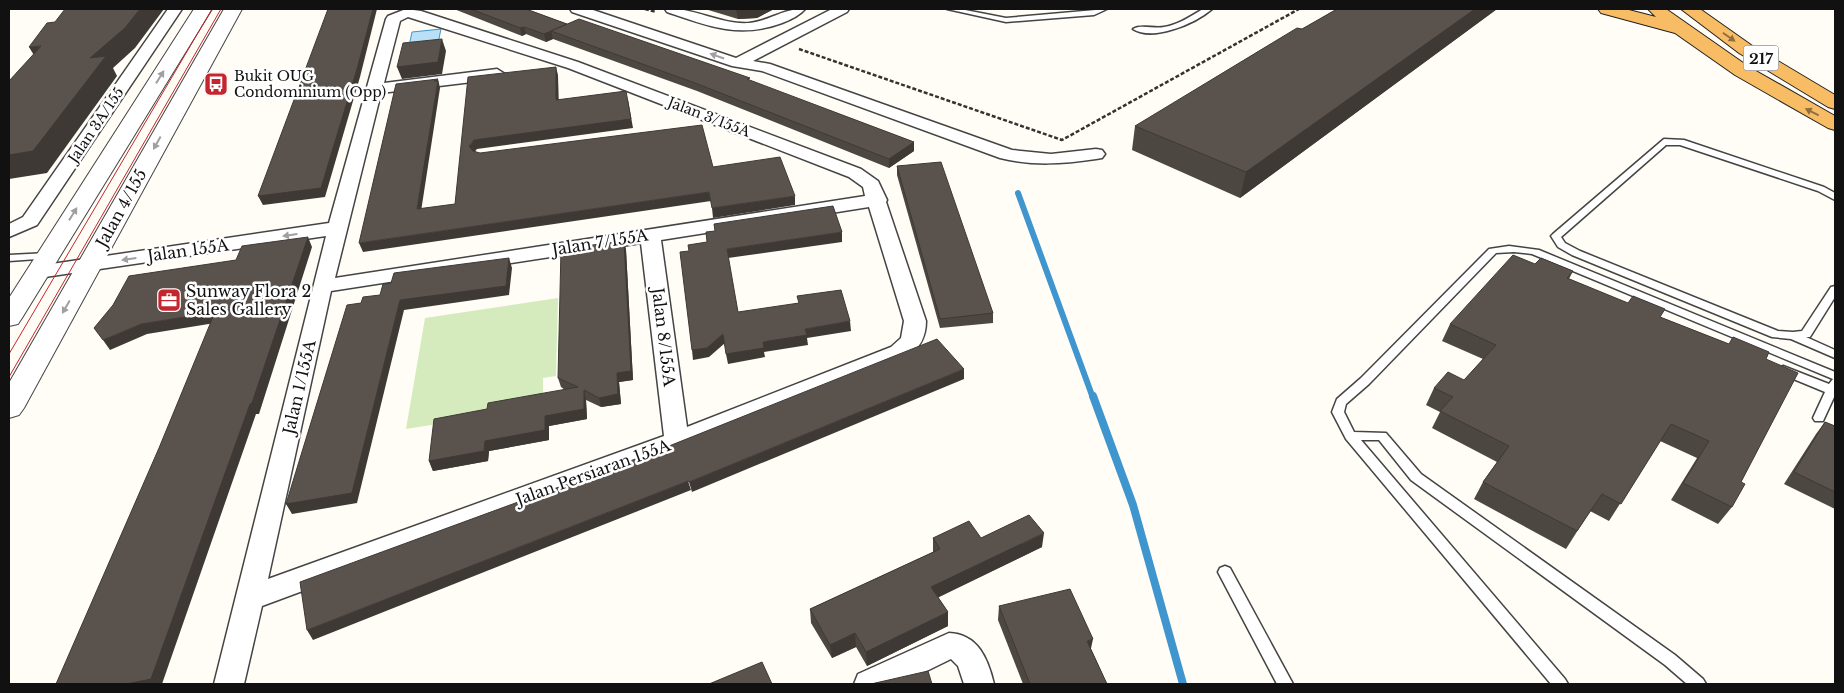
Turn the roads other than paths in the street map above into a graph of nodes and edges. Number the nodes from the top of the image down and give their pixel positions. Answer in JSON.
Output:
{"nodes":[{"id":1,"x":175,"y":9,"type":"edge"},
{"id":2,"x":203,"y":9,"type":"edge"},
{"id":3,"x":233,"y":9,"type":"edge"},
{"id":4,"x":577,"y":9,"type":"edge"},
{"id":5,"x":613,"y":9,"type":"edge"},
{"id":6,"x":672,"y":9,"type":"edge"},
{"id":7,"x":798,"y":9,"type":"edge"},
{"id":8,"x":842,"y":9,"type":"edge"},
{"id":9,"x":951,"y":9,"type":"edge"},
{"id":10,"x":1103,"y":9,"type":"edge"},
{"id":11,"x":1208,"y":9,"type":"edge"},
{"id":12,"x":1608,"y":9,"type":"edge"},
{"id":13,"x":1656,"y":9,"type":"edge"},
{"id":14,"x":1689,"y":9,"type":"edge"},
{"id":15,"x":402,"y":12,"type":"edge"},
{"id":16,"x":1137,"y":28,"type":"dead end"},
{"id":17,"x":1681,"y":29,"type":"junction"},
{"id":18,"x":752,"y":55,"type":"junction"},
{"id":19,"x":737,"y":63,"type":"junction"},
{"id":20,"x":573,"y":65,"type":"junction"},
{"id":21,"x":765,"y":68,"type":"junction"},
{"id":22,"x":534,"y":70,"type":"edge"},
{"id":23,"x":514,"y":72,"type":"edge"},
{"id":24,"x":373,"y":89,"type":"junction"},
{"id":25,"x":1835,"y":103,"type":"edge"},
{"id":26,"x":721,"y":122,"type":"junction"},
{"id":27,"x":1835,"y":124,"type":"edge"},
{"id":28,"x":692,"y":126,"type":"edge"},
{"id":29,"x":1096,"y":154,"type":"dead end"},
{"id":30,"x":1835,"y":196,"type":"edge"},
{"id":31,"x":878,"y":200,"type":"junction"},
{"id":32,"x":340,"y":220,"type":"junction"},
{"id":33,"x":9,"y":231,"type":"edge"},
{"id":34,"x":650,"y":234,"type":"junction"},
{"id":35,"x":94,"y":256,"type":"junction"},
{"id":36,"x":9,"y":258,"type":"edge"},
{"id":37,"x":43,"y":264,"type":"junction"},
{"id":38,"x":322,"y":286,"type":"junction"},
{"id":39,"x":1835,"y":289,"type":"edge"},
{"id":40,"x":9,"y":318,"type":"edge"},
{"id":41,"x":914,"y":321,"type":"joint"},
{"id":42,"x":1793,"y":336,"type":"junction"},
{"id":43,"x":1835,"y":354,"type":"edge"},
{"id":44,"x":1769,"y":364,"type":"edge"},
{"id":45,"x":1835,"y":376,"type":"edge"},
{"id":46,"x":1833,"y":386,"type":"edge"},
{"id":47,"x":9,"y":408,"type":"edge"},
{"id":48,"x":1819,"y":418,"type":"dead end"},
{"id":49,"x":1350,"y":436,"type":"junction"},
{"id":50,"x":677,"y":441,"type":"junction"},
{"id":51,"x":1225,"y":572,"type":"dead end"},
{"id":52,"x":249,"y":598,"type":"junction"},
{"id":53,"x":229,"y":684,"type":"edge"},
{"id":54,"x":868,"y":684,"type":"edge"},
{"id":55,"x":979,"y":684,"type":"edge"},
{"id":56,"x":1285,"y":684,"type":"edge"},
{"id":57,"x":1560,"y":684,"type":"edge"},
{"id":58,"x":1698,"y":684,"type":"edge"}],
"edges":[{"from":1,"to":33,"type":"street","name":"Jalan 3A/155"},
{"from":37,"to":2,"type":"street","one_way":true},
{"from":3,"to":35,"type":"street","name":"Jalan 4/155","one_way":true},
{"from":19,"to":4,"type":"street","one_way":true},
{"from":5,"to":18,"type":"street"},
{"from":6,"to":7,"type":"street"},
{"from":8,"to":18,"type":"street"},
{"from":9,"to":10,"type":"lane"},
{"from":11,"to":16,"type":"lane"},
{"from":12,"to":17,"type":"highway"},
{"from":13,"to":17,"type":"highway","number":"217"},
{"from":14,"to":25,"type":"highway","number":"217","one_way":true},
{"from":15,"to":20,"type":"street","name":"Jalan 3/155A"},
{"from":15,"to":24,"type":"street","name":"Jalan 1/155A"},
{"from":27,"to":17,"type":"highway","number":"217","one_way":true},
{"from":18,"to":19,"type":"street"},
{"from":18,"to":21,"type":"street"},
{"from":19,"to":21,"type":"street"},
{"from":20,"to":22,"type":"street"},
{"from":20,"to":26,"type":"street","name":"Jalan 3/155A"},
{"from":21,"to":29,"type":"street"},
{"from":23,"to":24,"type":"street"},
{"from":24,"to":32,"type":"street","name":"Jalan 1/155A"},
{"from":26,"to":28,"type":"street"},
{"from":26,"to":31,"type":"street","name":"Jalan 3/155A"},
{"from":30,"to":42,"type":"lane"},
{"from":31,"to":34,"type":"street","name":"Jalan 7/155A"},
{"from":31,"to":41,"type":"street","name":"Jalan 3/155A"},
{"from":32,"to":35,"type":"street","name":"Jalan 155A"},
{"from":32,"to":38,"type":"street","name":"Jalan 1/155A"},
{"from":34,"to":38,"type":"street","name":"Jalan 7/155A"},
{"from":34,"to":50,"type":"street","name":"Jalan 8/155A"},
{"from":35,"to":37,"type":"street","name":"Jalan 155A"},
{"from":35,"to":47,"type":"street","name":"Jalan 4/155","one_way":true},
{"from":36,"to":37,"type":"lane"},
{"from":37,"to":40,"type":"street"},
{"from":38,"to":52,"type":"street","name":"Jalan 1/155A"},
{"from":39,"to":42,"type":"lane"},
{"from":41,"to":50,"type":"street","name":"Jalan Persiaran 155A"},
{"from":42,"to":43,"type":"lane"},
{"from":44,"to":46,"type":"lane"},
{"from":45,"to":49,"type":"lane"},
{"from":46,"to":48,"type":"lane"},
{"from":49,"to":57,"type":"lane"},
{"from":49,"to":58,"type":"lane"},
{"from":50,"to":52,"type":"street","name":"Jalan Persiaran 155A"},
{"from":51,"to":56,"type":"lane"},
{"from":52,"to":53,"type":"street","name":"Jalan 1/155A"},
{"from":54,"to":55,"type":"street"}]}
